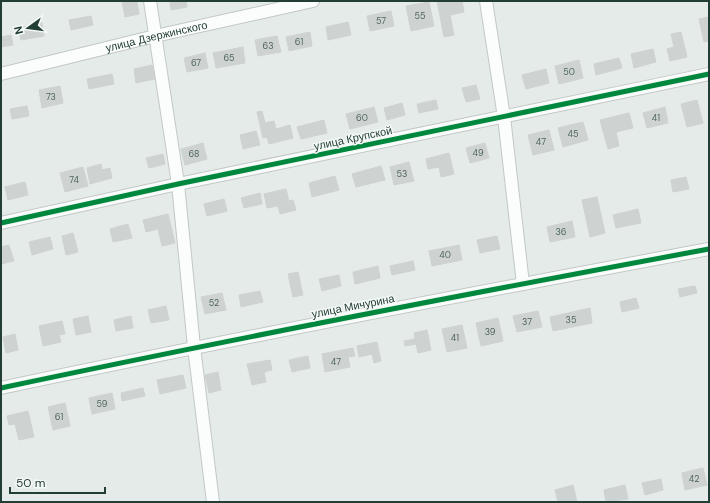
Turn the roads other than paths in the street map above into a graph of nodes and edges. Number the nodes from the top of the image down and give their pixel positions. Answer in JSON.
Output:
{"nodes":[{"id":1,"x":150,"y":1,"type":"edge"},
{"id":2,"x":313,"y":1,"type":"edge"},
{"id":3,"x":486,"y":1,"type":"edge"},
{"id":4,"x":155,"y":36,"type":"junction"},
{"id":5,"x":1,"y":74,"type":"edge"},
{"id":6,"x":709,"y":74,"type":"edge"},
{"id":7,"x":504,"y":117,"type":"junction"},
{"id":8,"x":178,"y":184,"type":"junction"},
{"id":9,"x":1,"y":223,"type":"edge"},
{"id":10,"x":709,"y":249,"type":"edge"},
{"id":11,"x":523,"y":284,"type":"junction"},
{"id":12,"x":194,"y":347,"type":"junction"},
{"id":13,"x":1,"y":388,"type":"edge"},
{"id":14,"x":213,"y":502,"type":"edge"}],
"edges":[{"from":1,"to":4,"type":"street"},
{"from":2,"to":4,"type":"street","name":"улица Дзержинского"},
{"from":3,"to":7,"type":"street"},
{"from":4,"to":5,"type":"street","name":"улица Дзержинского"},
{"from":4,"to":8,"type":"street"},
{"from":6,"to":7,"type":"street","name":"улица Крупской"},
{"from":7,"to":8,"type":"street","name":"улица Крупской"},
{"from":7,"to":11,"type":"street"},
{"from":8,"to":9,"type":"street","name":"улица Крупской"},
{"from":8,"to":12,"type":"street"},
{"from":10,"to":11,"type":"street","name":"улица Мичурина"},
{"from":11,"to":12,"type":"street","name":"улица Мичурина"},
{"from":12,"to":13,"type":"street","name":"улица Мичурина"},
{"from":12,"to":14,"type":"street"}]}
